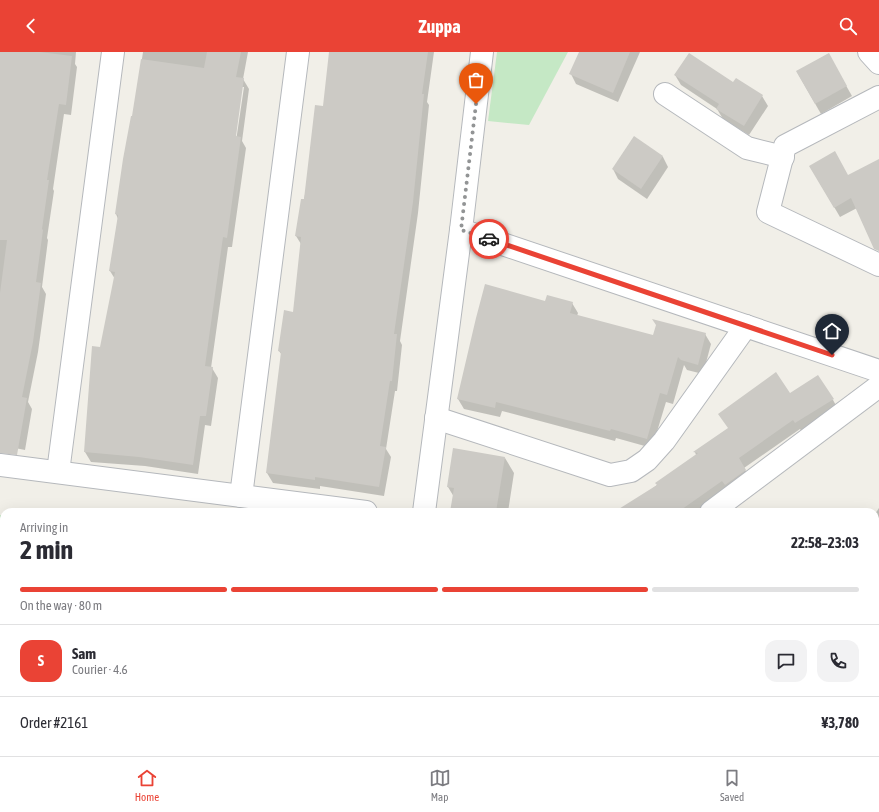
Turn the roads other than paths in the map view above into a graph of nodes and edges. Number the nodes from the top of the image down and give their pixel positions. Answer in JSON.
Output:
{"nodes":[{"id":1,"x":113,"y":52,"type":"edge"},
{"id":2,"x":298,"y":52,"type":"edge"},
{"id":3,"x":482,"y":52,"type":"edge"},
{"id":4,"x":869,"y":52,"type":"edge"},
{"id":5,"x":879,"y":63,"type":"edge"},
{"id":6,"x":665,"y":94,"type":"dead end"},
{"id":7,"x":879,"y":97,"type":"edge"},
{"id":8,"x":783,"y":157,"type":"junction"},
{"id":9,"x":461,"y":230,"type":"junction"},
{"id":10,"x":879,"y":265,"type":"edge"},
{"id":11,"x":746,"y":326,"type":"junction"},
{"id":12,"x":879,"y":372,"type":"edge"},
{"id":13,"x":879,"y":386,"type":"edge"},
{"id":14,"x":436,"y":418,"type":"junction"},
{"id":15,"x":0,"y":464,"type":"edge"},
{"id":16,"x":58,"y":472,"type":"junction"},
{"id":17,"x":241,"y":496,"type":"junction"},
{"id":18,"x":335,"y":508,"type":"edge"},
{"id":19,"x":425,"y":508,"type":"edge"},
{"id":20,"x":716,"y":508,"type":"edge"}],
"edges":[{"from":1,"to":16,"type":"street"},
{"from":2,"to":17,"type":"street"},
{"from":3,"to":9,"type":"street"},
{"from":4,"to":5,"type":"street"},
{"from":6,"to":8,"type":"street"},
{"from":7,"to":8,"type":"street"},
{"from":8,"to":10,"type":"street"},
{"from":9,"to":11,"type":"street"},
{"from":9,"to":14,"type":"street"},
{"from":11,"to":12,"type":"street"},
{"from":11,"to":14,"type":"street"},
{"from":13,"to":20,"type":"street"},
{"from":14,"to":19,"type":"street"},
{"from":15,"to":16,"type":"street"},
{"from":16,"to":17,"type":"street"},
{"from":17,"to":18,"type":"street"}]}
